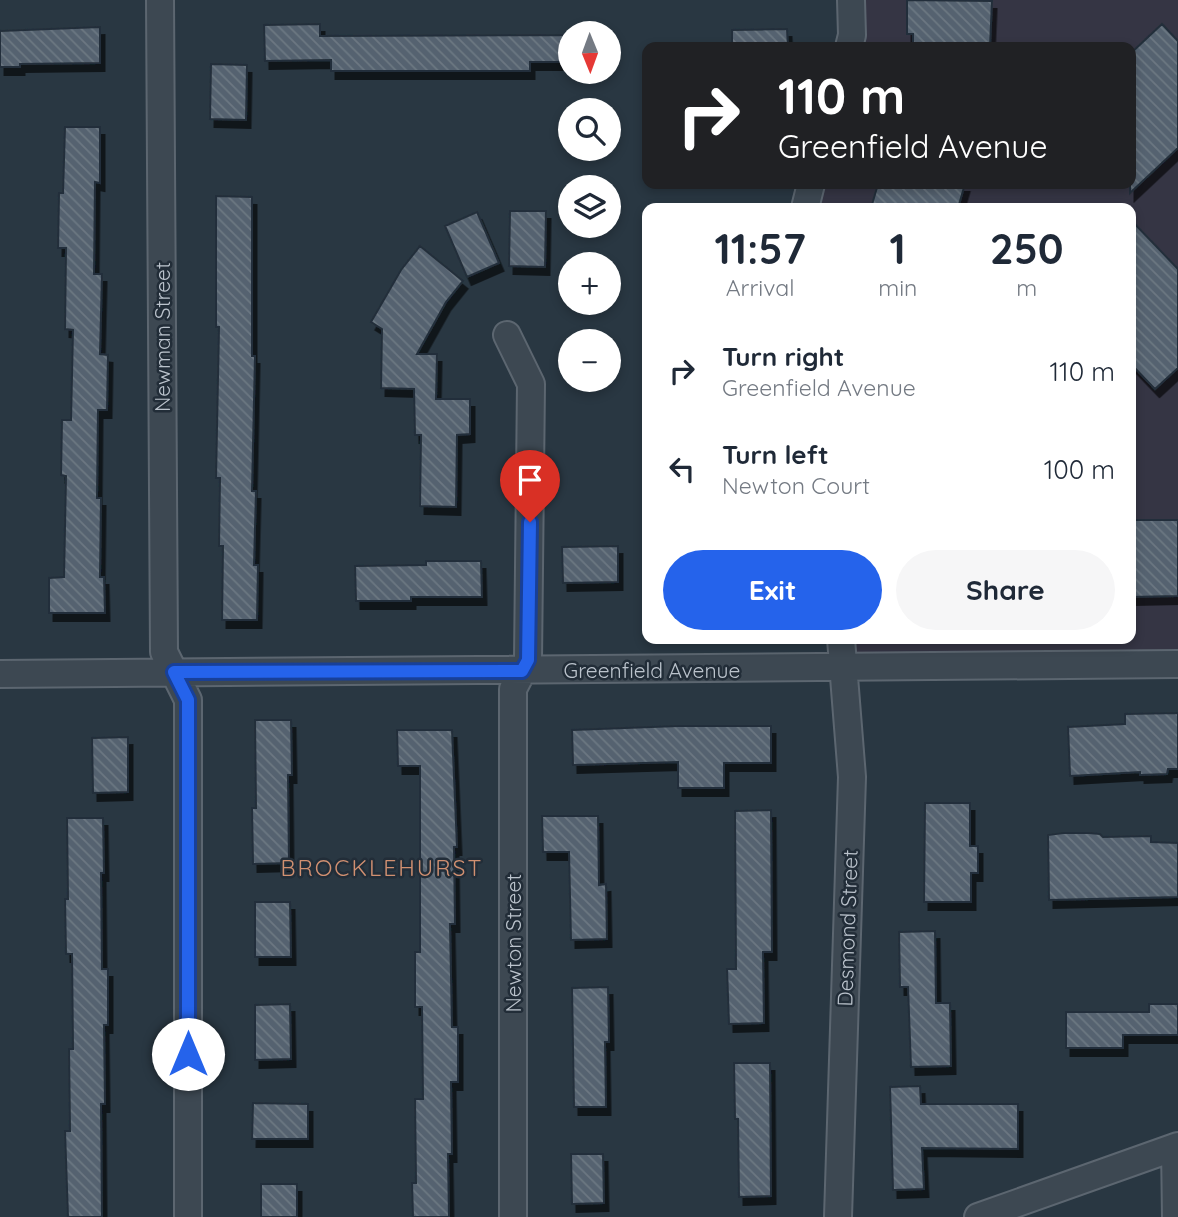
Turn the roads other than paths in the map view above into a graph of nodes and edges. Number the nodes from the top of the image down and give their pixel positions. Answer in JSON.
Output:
{"nodes":[{"id":1,"x":160,"y":0,"type":"edge"},
{"id":2,"x":851,"y":0,"type":"edge"},
{"id":3,"x":850,"y":42,"type":"edge"},
{"id":4,"x":507,"y":335,"type":"dead end"},
{"id":5,"x":841,"y":644,"type":"edge"},
{"id":6,"x":1178,"y":664,"type":"edge"},
{"id":7,"x":843,"y":668,"type":"junction"},
{"id":8,"x":522,"y":671,"type":"junction"},
{"id":9,"x":174,"y":672,"type":"junction"},
{"id":10,"x":0,"y":674,"type":"edge"},
{"id":11,"x":1177,"y":1146,"type":"edge"},
{"id":12,"x":188,"y":1217,"type":"edge"},
{"id":13,"x":513,"y":1217,"type":"edge"},
{"id":14,"x":838,"y":1217,"type":"edge"},
{"id":15,"x":978,"y":1217,"type":"edge"},
{"id":16,"x":1176,"y":1217,"type":"edge"}],
"edges":[{"from":1,"to":9,"type":"street","name":"Newman Street"},
{"from":2,"to":3,"type":"street"},
{"from":4,"to":8,"type":"street","name":"Newton Street"},
{"from":5,"to":7,"type":"street","name":"Desmond Street"},
{"from":6,"to":7,"type":"street","name":"Greenfield Avenue"},
{"from":7,"to":8,"type":"street","name":"Greenfield Avenue"},
{"from":7,"to":14,"type":"street","name":"Desmond Street"},
{"from":8,"to":9,"type":"street","name":"Greenfield Avenue"},
{"from":8,"to":13,"type":"street","name":"Newton Street"},
{"from":9,"to":10,"type":"street","name":"Greenfield Avenue"},
{"from":9,"to":12,"type":"street","name":"Newman Street"},
{"from":11,"to":15,"type":"street"},
{"from":11,"to":16,"type":"street"}]}
